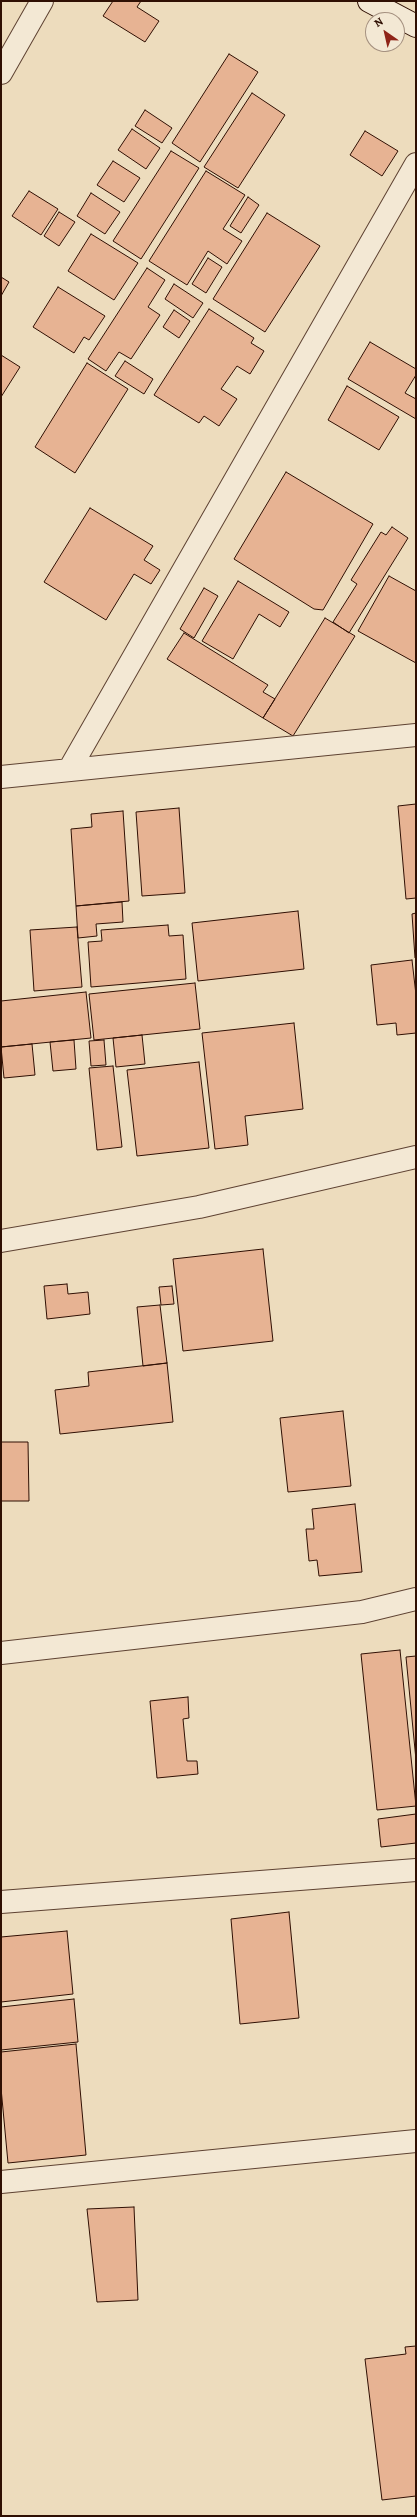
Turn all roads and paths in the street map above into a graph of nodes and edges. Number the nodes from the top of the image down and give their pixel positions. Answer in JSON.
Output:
{"nodes":[{"id":1,"x":42,"y":1,"type":"edge"},
{"id":2,"x":369,"y":1,"type":"edge"},
{"id":3,"x":416,"y":26,"type":"edge"},
{"id":4,"x":1,"y":73,"type":"edge"},
{"id":5,"x":416,"y":164,"type":"edge"},
{"id":6,"x":416,"y":735,"type":"edge"},
{"id":7,"x":69,"y":770,"type":"junction"},
{"id":8,"x":1,"y":777,"type":"edge"},
{"id":9,"x":416,"y":1157,"type":"edge"},
{"id":10,"x":1,"y":1241,"type":"edge"},
{"id":11,"x":416,"y":1599,"type":"edge"},
{"id":12,"x":1,"y":1653,"type":"edge"},
{"id":13,"x":416,"y":1870,"type":"edge"},
{"id":14,"x":1,"y":1902,"type":"edge"},
{"id":15,"x":416,"y":2141,"type":"edge"},
{"id":16,"x":1,"y":2182,"type":"edge"}],
"edges":[{"from":1,"to":4,"type":"street"},
{"from":2,"to":3,"type":"street"},
{"from":5,"to":7,"type":"street"},
{"from":6,"to":7,"type":"street"},
{"from":7,"to":8,"type":"street"},
{"from":9,"to":10,"type":"street"},
{"from":11,"to":12,"type":"street"},
{"from":13,"to":14,"type":"street"},
{"from":15,"to":16,"type":"street"}]}
